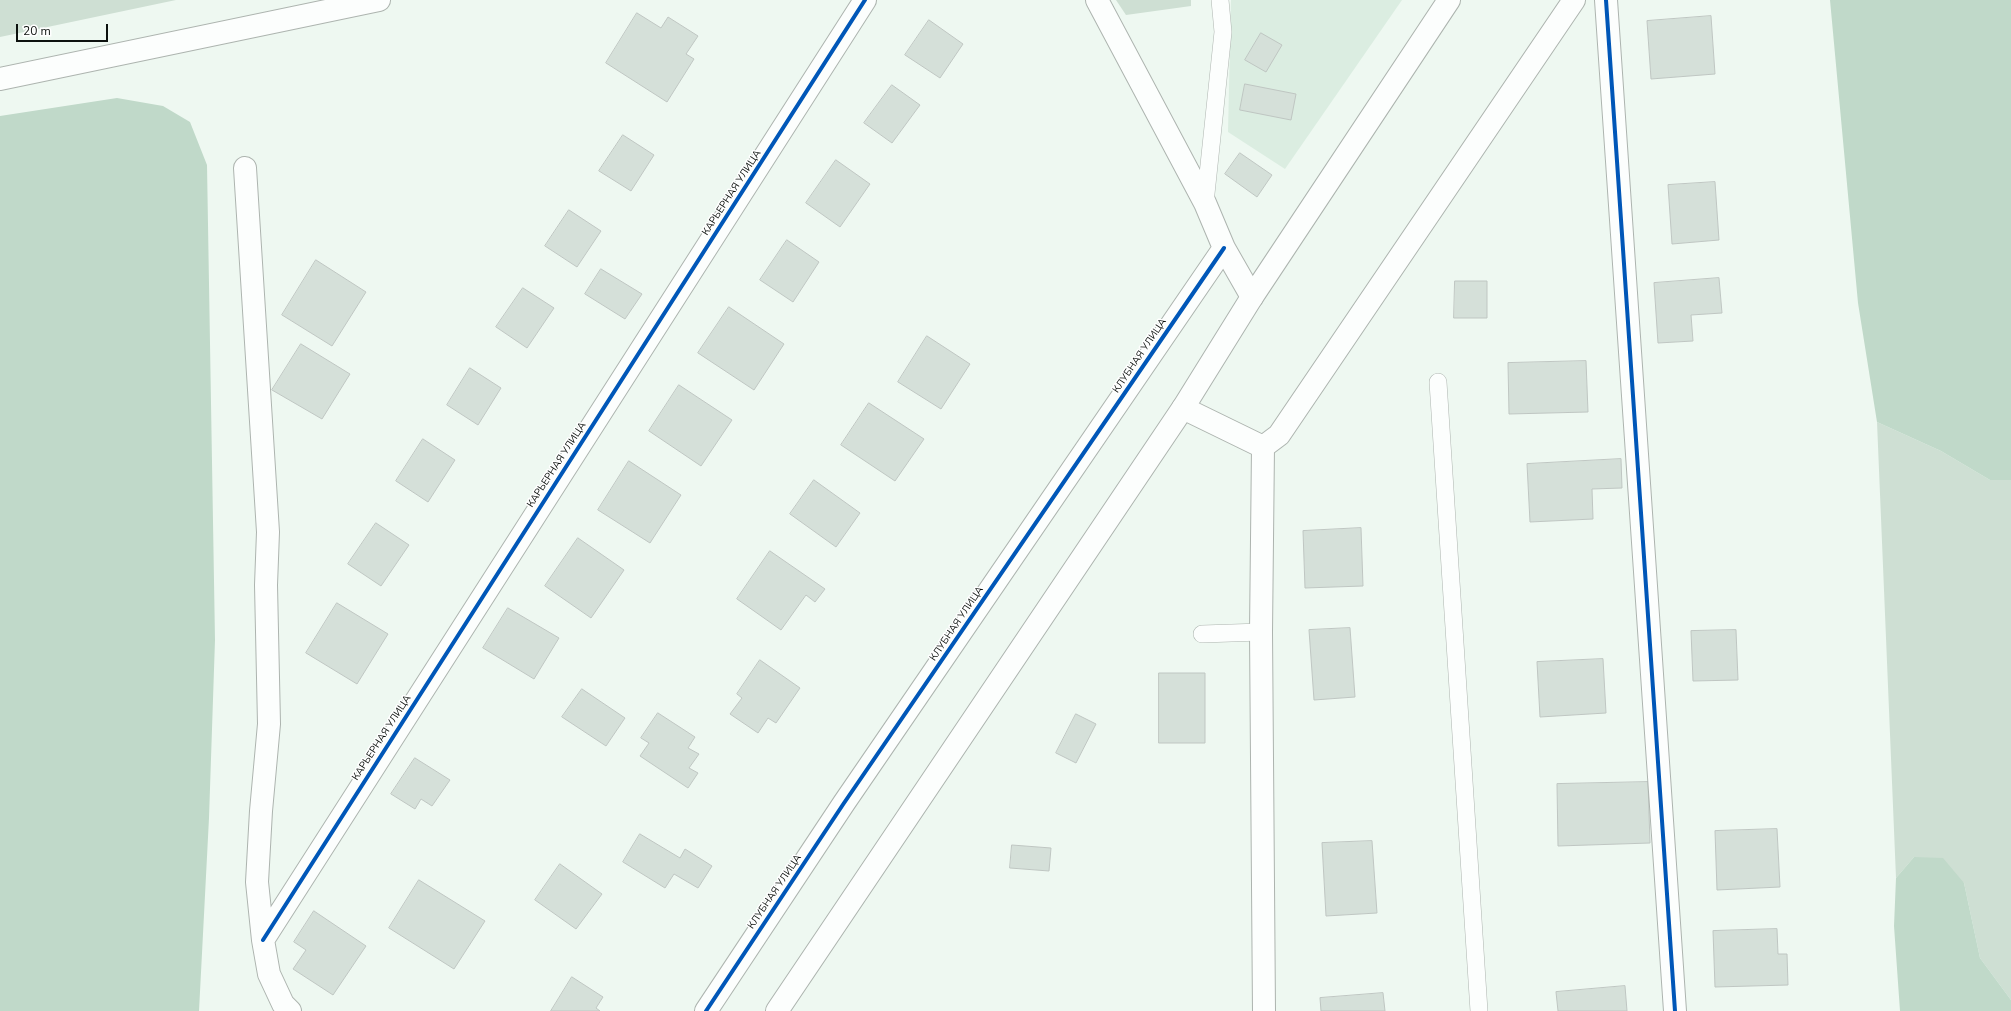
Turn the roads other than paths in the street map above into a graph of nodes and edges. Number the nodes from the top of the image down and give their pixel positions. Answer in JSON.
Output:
{"nodes":[{"id":1,"x":379,"y":0,"type":"edge"},
{"id":2,"x":864,"y":0,"type":"edge"},
{"id":3,"x":1097,"y":0,"type":"edge"},
{"id":4,"x":1220,"y":0,"type":"edge"},
{"id":5,"x":1449,"y":0,"type":"edge"},
{"id":6,"x":1574,"y":0,"type":"edge"},
{"id":7,"x":1606,"y":0,"type":"edge"},
{"id":8,"x":0,"y":79,"type":"edge"},
{"id":9,"x":245,"y":168,"type":"dead end"},
{"id":10,"x":1205,"y":203,"type":"junction"},
{"id":11,"x":1224,"y":248,"type":"junction"},
{"id":12,"x":1252,"y":296,"type":"junction"},
{"id":13,"x":1438,"y":382,"type":"dead end"},
{"id":14,"x":1183,"y":408,"type":"junction"},
{"id":15,"x":1263,"y":447,"type":"junction"},
{"id":16,"x":1261,"y":632,"type":"junction"},
{"id":17,"x":1202,"y":634,"type":"dead end"},
{"id":18,"x":263,"y":940,"type":"junction"},
{"id":19,"x":290,"y":1011,"type":"edge"},
{"id":20,"x":706,"y":1011,"type":"edge"},
{"id":21,"x":777,"y":1011,"type":"edge"},
{"id":22,"x":1264,"y":1011,"type":"edge"},
{"id":23,"x":1479,"y":1011,"type":"edge"},
{"id":24,"x":1675,"y":1011,"type":"edge"}],
"edges":[{"from":1,"to":8,"type":"street"},
{"from":2,"to":18,"type":"street","name":"КАРЬЕРНАЯ УЛИЦА"},
{"from":3,"to":10,"type":"street"},
{"from":4,"to":10,"type":"lane"},
{"from":5,"to":12,"type":"street"},
{"from":6,"to":15,"type":"street"},
{"from":7,"to":24,"type":"street"},
{"from":9,"to":18,"type":"street"},
{"from":10,"to":11,"type":"street"},
{"from":11,"to":12,"type":"street"},
{"from":11,"to":20,"type":"street","name":"КЛУБНАЯ УЛИЦА"},
{"from":12,"to":14,"type":"street"},
{"from":13,"to":23,"type":"lane"},
{"from":14,"to":15,"type":"street"},
{"from":14,"to":21,"type":"street"},
{"from":15,"to":16,"type":"street"},
{"from":16,"to":17,"type":"lane"},
{"from":16,"to":22,"type":"street"},
{"from":18,"to":19,"type":"street"}]}
